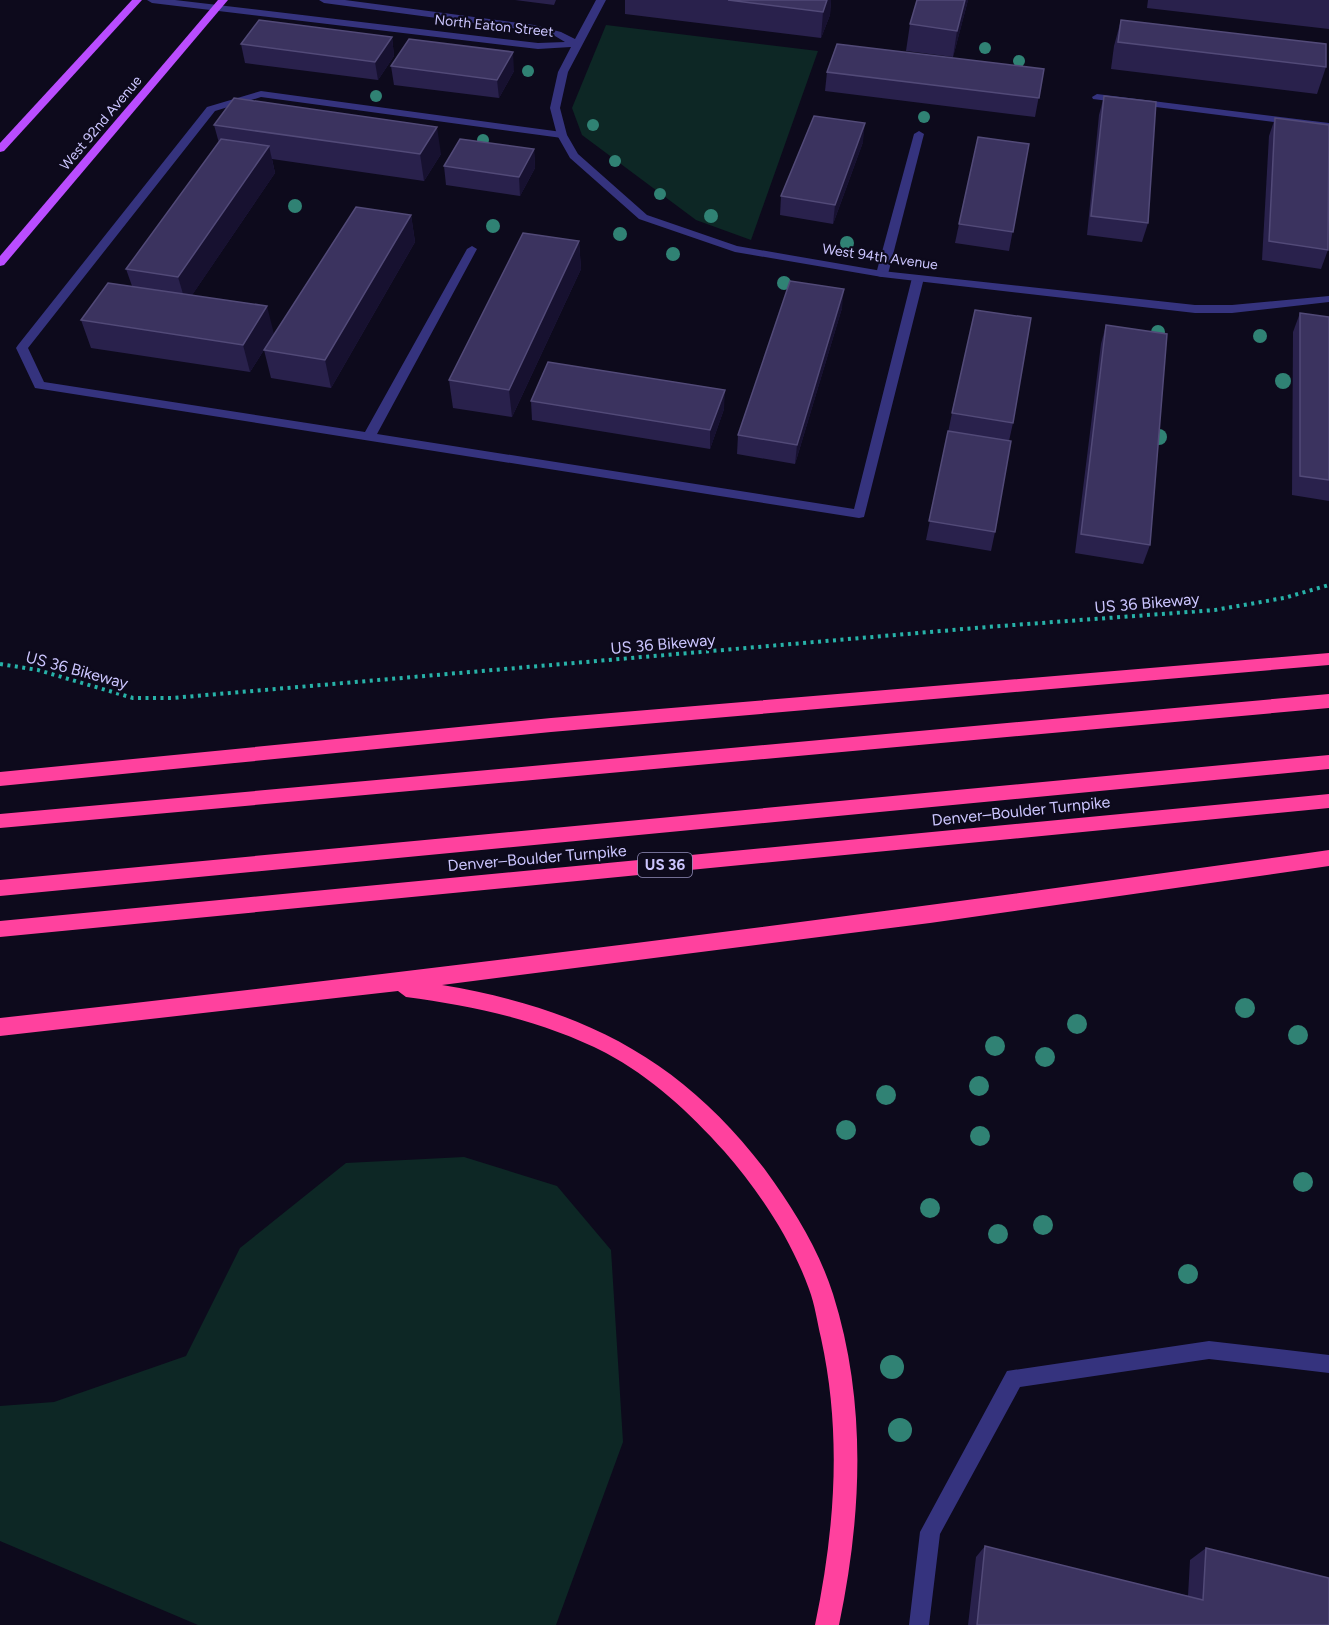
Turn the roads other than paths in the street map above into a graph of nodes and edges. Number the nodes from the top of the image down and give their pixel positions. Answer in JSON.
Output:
{"nodes":[{"id":1,"x":136,"y":0,"type":"edge"},
{"id":2,"x":152,"y":0,"type":"edge"},
{"id":3,"x":324,"y":0,"type":"edge"},
{"id":4,"x":601,"y":0,"type":"edge"},
{"id":5,"x":220,"y":4,"type":"edge"},
{"id":6,"x":577,"y":44,"type":"junction"},
{"id":7,"x":1097,"y":97,"type":"dead end"},
{"id":8,"x":1329,"y":126,"type":"edge"},
{"id":9,"x":919,"y":134,"type":"dead end"},
{"id":10,"x":562,"y":135,"type":"junction"},
{"id":11,"x":0,"y":149,"type":"edge"},
{"id":12,"x":472,"y":249,"type":"dead end"},
{"id":13,"x":0,"y":263,"type":"edge"},
{"id":14,"x":882,"y":274,"type":"junction"},
{"id":15,"x":918,"y":278,"type":"junction"},
{"id":16,"x":1329,"y":299,"type":"edge"},
{"id":17,"x":369,"y":437,"type":"junction"},
{"id":18,"x":1329,"y":659,"type":"edge"},
{"id":19,"x":1329,"y":701,"type":"edge"},
{"id":20,"x":1329,"y":762,"type":"edge"},
{"id":21,"x":0,"y":779,"type":"edge"},
{"id":22,"x":1329,"y":801,"type":"edge"},
{"id":23,"x":0,"y":821,"type":"edge"},
{"id":24,"x":1329,"y":858,"type":"edge"},
{"id":25,"x":0,"y":888,"type":"edge"},
{"id":26,"x":0,"y":929,"type":"edge"},
{"id":27,"x":371,"y":986,"type":"junction"},
{"id":28,"x":0,"y":1027,"type":"edge"},
{"id":29,"x":1329,"y":1364,"type":"edge"},
{"id":30,"x":827,"y":1625,"type":"edge"},
{"id":31,"x":920,"y":1625,"type":"edge"}],
"edges":[{"from":1,"to":11,"type":"main road"},
{"from":2,"to":5,"type":"street","name":"North Eaton Street"},
{"from":3,"to":6,"type":"street","name":"North Eaton Street"},
{"from":4,"to":6,"type":"street","name":"West 94th Avenue"},
{"from":5,"to":6,"type":"street","name":"North Eaton Street"},
{"from":5,"to":13,"type":"main road","name":"West 92nd Avenue"},
{"from":6,"to":10,"type":"street","name":"West 94th Avenue"},
{"from":7,"to":8,"type":"street"},
{"from":9,"to":14,"type":"street"},
{"from":10,"to":14,"type":"street","name":"West 94th Avenue"},
{"from":10,"to":17,"type":"street"},
{"from":12,"to":17,"type":"street"},
{"from":14,"to":15,"type":"street","name":"West 94th Avenue"},
{"from":15,"to":16,"type":"street","name":"West 94th Avenue"},
{"from":15,"to":17,"type":"street"},
{"from":18,"to":21,"type":"highway"},
{"from":19,"to":23,"type":"highway"},
{"from":20,"to":25,"type":"highway"},
{"from":22,"to":26,"type":"highway","name":"Denver–Boulder Turnpike","number":"US 36"},
{"from":24,"to":27,"type":"highway"},
{"from":27,"to":28,"type":"highway"},
{"from":27,"to":30,"type":"highway"},
{"from":29,"to":31,"type":"street"}]}
